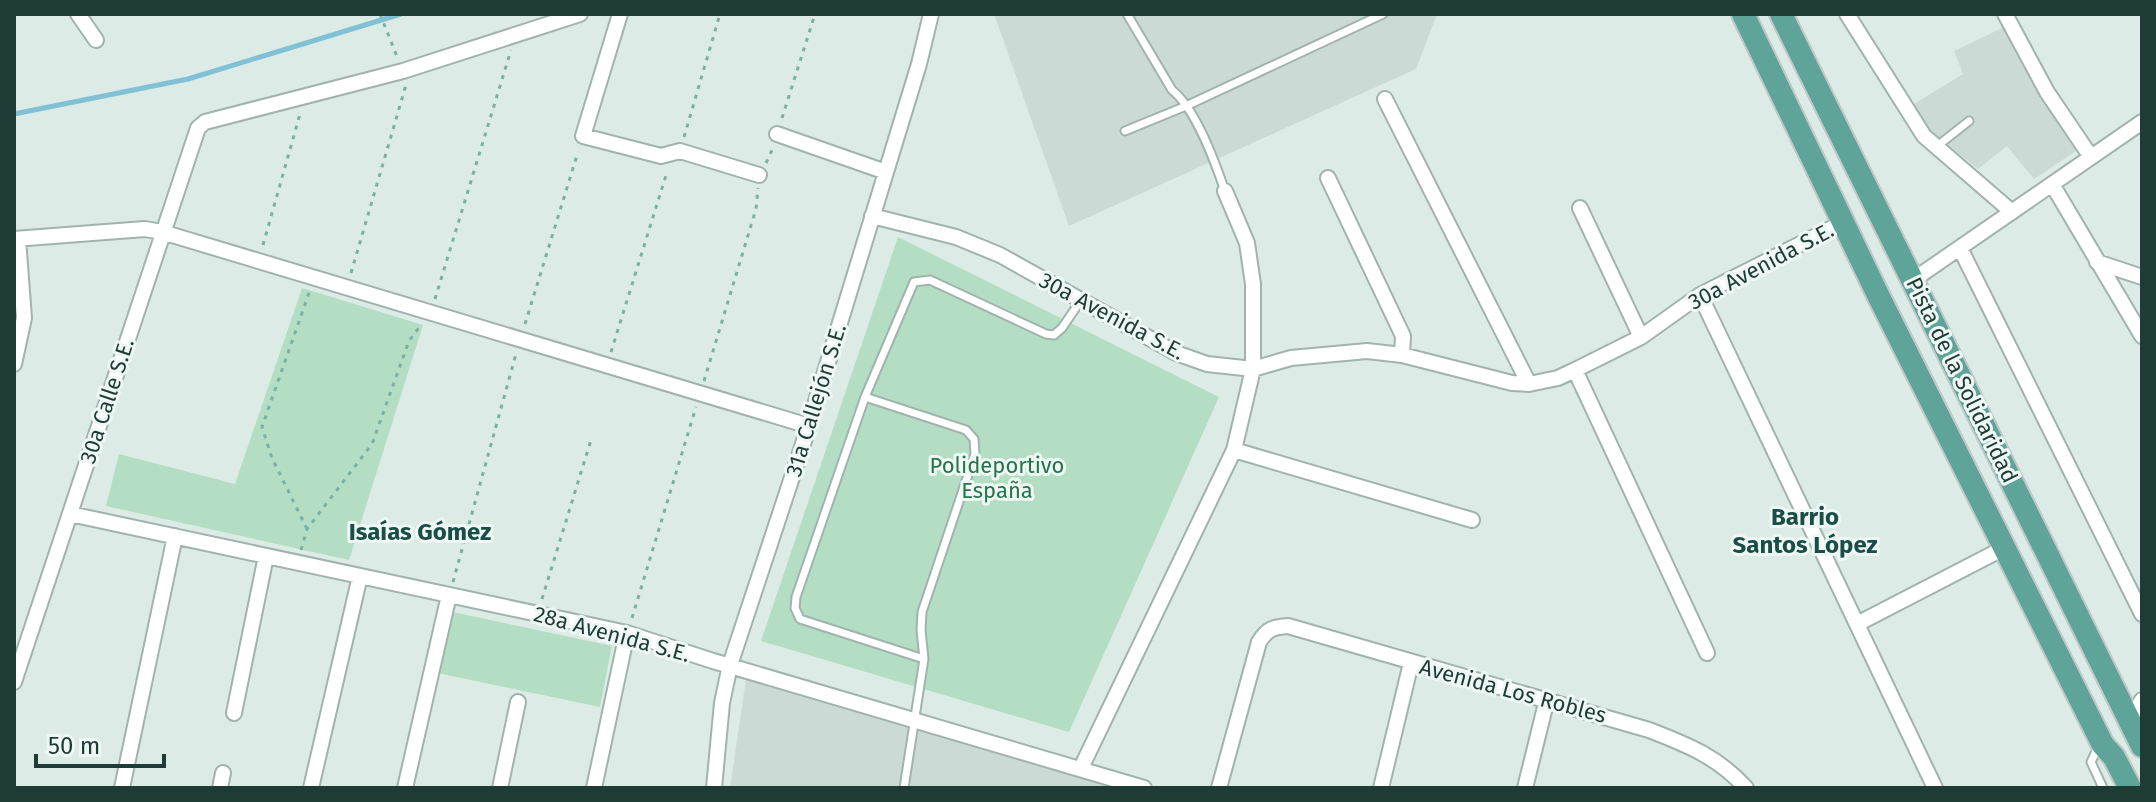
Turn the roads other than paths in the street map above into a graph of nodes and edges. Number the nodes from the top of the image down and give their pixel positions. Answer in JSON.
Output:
{"nodes":[{"id":1,"x":78,"y":14,"type":"edge"},
{"id":2,"x":580,"y":14,"type":"edge"},
{"id":3,"x":620,"y":14,"type":"edge"},
{"id":4,"x":931,"y":14,"type":"edge"},
{"id":5,"x":1127,"y":14,"type":"edge"},
{"id":6,"x":1383,"y":14,"type":"edge"},
{"id":7,"x":1743,"y":14,"type":"edge"},
{"id":8,"x":1781,"y":14,"type":"edge"},
{"id":9,"x":1847,"y":14,"type":"edge"},
{"id":10,"x":2005,"y":14,"type":"edge"},
{"id":11,"x":96,"y":40,"type":"dead end"},
{"id":12,"x":1385,"y":99,"type":"dead end"},
{"id":13,"x":1186,"y":106,"type":"junction"},
{"id":14,"x":1969,"y":121,"type":"dead end"},
{"id":15,"x":2142,"y":122,"type":"edge"},
{"id":16,"x":1125,"y":131,"type":"dead end"},
{"id":17,"x":777,"y":134,"type":"road end"},
{"id":18,"x":1936,"y":147,"type":"junction"},
{"id":19,"x":2091,"y":157,"type":"junction"},
{"id":20,"x":886,"y":172,"type":"junction"},
{"id":21,"x":759,"y":175,"type":"road end"},
{"id":22,"x":1328,"y":178,"type":"dead end"},
{"id":23,"x":2052,"y":184,"type":"junction"},
{"id":24,"x":1225,"y":191,"type":"joint"},
{"id":25,"x":1580,"y":208,"type":"dead end"},
{"id":26,"x":2012,"y":212,"type":"junction"},
{"id":27,"x":872,"y":216,"type":"junction"},
{"id":28,"x":1844,"y":222,"type":"junction"},
{"id":29,"x":162,"y":232,"type":"junction"},
{"id":30,"x":16,"y":239,"type":"edge"},
{"id":31,"x":1960,"y":248,"type":"junction"},
{"id":32,"x":2097,"y":262,"type":"junction"},
{"id":33,"x":2142,"y":277,"type":"edge"},
{"id":34,"x":1913,"y":280,"type":"junction"},
{"id":35,"x":1700,"y":295,"type":"junction"},
{"id":36,"x":1081,"y":300,"type":"junction"},
{"id":37,"x":2142,"y":336,"type":"edge"},
{"id":38,"x":1641,"y":337,"type":"junction"},
{"id":39,"x":1402,"y":355,"type":"junction"},
{"id":40,"x":14,"y":364,"type":"edge"},
{"id":41,"x":1253,"y":369,"type":"junction"},
{"id":42,"x":1575,"y":370,"type":"junction"},
{"id":43,"x":1529,"y":384,"type":"junction"},
{"id":44,"x":865,"y":397,"type":"junction"},
{"id":45,"x":809,"y":426,"type":"junction"},
{"id":46,"x":1234,"y":450,"type":"junction"},
{"id":47,"x":70,"y":514,"type":"junction"},
{"id":48,"x":1472,"y":520,"type":"dead end"},
{"id":49,"x":175,"y":536,"type":"junction"},
{"id":50,"x":2006,"y":547,"type":"junction"},
{"id":51,"x":266,"y":556,"type":"junction"},
{"id":52,"x":360,"y":576,"type":"junction"},
{"id":53,"x":449,"y":595,"type":"junction"},
{"id":54,"x":2142,"y":614,"type":"edge"},
{"id":55,"x":1857,"y":624,"type":"junction"},
{"id":56,"x":627,"y":633,"type":"junction"},
{"id":57,"x":1707,"y":653,"type":"dead end"},
{"id":58,"x":924,"y":659,"type":"junction"},
{"id":59,"x":1411,"y":663,"type":"junction"},
{"id":60,"x":730,"y":665,"type":"junction"},
{"id":61,"x":14,"y":682,"type":"edge"},
{"id":62,"x":1547,"y":699,"type":"junction"},
{"id":63,"x":2142,"y":700,"type":"edge"},
{"id":64,"x":518,"y":702,"type":"dead end"},
{"id":65,"x":234,"y":713,"type":"dead end"},
{"id":66,"x":914,"y":719,"type":"junction"},
{"id":67,"x":2137,"y":734,"type":"edge"},
{"id":68,"x":2102,"y":743,"type":"junction"},
{"id":69,"x":1081,"y":768,"type":"junction"},
{"id":70,"x":223,"y":773,"type":"dead end"},
{"id":71,"x":122,"y":788,"type":"edge"},
{"id":72,"x":220,"y":788,"type":"edge"},
{"id":73,"x":311,"y":788,"type":"edge"},
{"id":74,"x":405,"y":788,"type":"edge"},
{"id":75,"x":500,"y":788,"type":"edge"},
{"id":76,"x":594,"y":788,"type":"edge"},
{"id":77,"x":714,"y":788,"type":"edge"},
{"id":78,"x":904,"y":788,"type":"edge"},
{"id":79,"x":1144,"y":788,"type":"edge"},
{"id":80,"x":1219,"y":788,"type":"edge"},
{"id":81,"x":1381,"y":788,"type":"edge"},
{"id":82,"x":1525,"y":788,"type":"edge"},
{"id":83,"x":1746,"y":788,"type":"edge"},
{"id":84,"x":1935,"y":788,"type":"edge"},
{"id":85,"x":2103,"y":788,"type":"edge"},
{"id":86,"x":2115,"y":788,"type":"edge"},
{"id":87,"x":2130,"y":788,"type":"edge"}],
"edges":[{"from":1,"to":11,"type":"street"},
{"from":2,"to":29,"type":"street","name":"30a Calle S.E."},
{"from":3,"to":21,"type":"street"},
{"from":4,"to":20,"type":"street","name":"31a Callejón S.E."},
{"from":5,"to":13,"type":"lane"},
{"from":6,"to":13,"type":"lane"},
{"from":7,"to":28,"type":"main road","name":"Pista de la Solidaridad"},
{"from":8,"to":34,"type":"main road","name":"Pista de la Solidaridad"},
{"from":9,"to":18,"type":"street"},
{"from":10,"to":19,"type":"street"},
{"from":12,"to":43,"type":"street"},
{"from":13,"to":16,"type":"lane"},
{"from":13,"to":24,"type":"lane"},
{"from":14,"to":18,"type":"lane"},
{"from":15,"to":19,"type":"street"},
{"from":17,"to":20,"type":"street"},
{"from":18,"to":26,"type":"street"},
{"from":19,"to":23,"type":"street"},
{"from":20,"to":27,"type":"street","name":"31a Callejón S.E."},
{"from":22,"to":39,"type":"street"},
{"from":23,"to":26,"type":"street"},
{"from":23,"to":32,"type":"street"},
{"from":24,"to":41,"type":"street"},
{"from":25,"to":38,"type":"street"},
{"from":26,"to":31,"type":"street"},
{"from":27,"to":36,"type":"street","name":"30a Avenida S.E."},
{"from":27,"to":45,"type":"street","name":"31a Callejón S.E."},
{"from":28,"to":35,"type":"street","name":"30a Avenida S.E."},
{"from":28,"to":50,"type":"main road","name":"Pista de la Solidaridad"},
{"from":29,"to":30,"type":"street"},
{"from":29,"to":45,"type":"street"},
{"from":29,"to":47,"type":"street","name":"30a Calle S.E."},
{"from":30,"to":40,"type":"street"},
{"from":31,"to":34,"type":"street"},
{"from":31,"to":54,"type":"street"},
{"from":32,"to":33,"type":"street"},
{"from":32,"to":37,"type":"street"},
{"from":34,"to":67,"type":"main road","name":"Pista de la Solidaridad"},
{"from":35,"to":38,"type":"street","name":"30a Avenida S.E."},
{"from":35,"to":55,"type":"street"},
{"from":36,"to":41,"type":"street","name":"30a Avenida S.E."},
{"from":36,"to":44,"type":"lane"},
{"from":38,"to":42,"type":"street","name":"30a Avenida S.E."},
{"from":39,"to":41,"type":"street","name":"30a Avenida S.E."},
{"from":39,"to":43,"type":"street","name":"30a Avenida S.E."},
{"from":41,"to":46,"type":"street"},
{"from":42,"to":43,"type":"street","name":"30a Avenida S.E."},
{"from":42,"to":57,"type":"street"},
{"from":44,"to":58,"type":"lane"},
{"from":44,"to":58,"type":"lane"},
{"from":45,"to":60,"type":"street","name":"31a Callejón S.E."},
{"from":46,"to":48,"type":"street"},
{"from":46,"to":69,"type":"street"},
{"from":47,"to":49,"type":"street","name":"28a Avenida S.E."},
{"from":47,"to":61,"type":"street","name":"30a Calle S.E."},
{"from":49,"to":51,"type":"street","name":"28a Avenida S.E."},
{"from":49,"to":71,"type":"street"},
{"from":50,"to":55,"type":"street"},
{"from":50,"to":68,"type":"main road","name":"Pista de la Solidaridad"},
{"from":51,"to":52,"type":"street","name":"28a Avenida S.E."},
{"from":51,"to":65,"type":"street"},
{"from":52,"to":53,"type":"street","name":"28a Avenida S.E."},
{"from":52,"to":73,"type":"street"},
{"from":53,"to":56,"type":"street","name":"28a Avenida S.E."},
{"from":53,"to":74,"type":"street"},
{"from":55,"to":84,"type":"street"},
{"from":56,"to":60,"type":"street","name":"28a Avenida S.E."},
{"from":56,"to":76,"type":"street"},
{"from":58,"to":66,"type":"lane"},
{"from":59,"to":62,"type":"street","name":"Avenida Los Robles"},
{"from":59,"to":80,"type":"street","name":"Avenida Los Robles"},
{"from":59,"to":81,"type":"street"},
{"from":60,"to":66,"type":"street","name":"28a Avenida S.E."},
{"from":60,"to":77,"type":"street","name":"31a Callejón S.E."},
{"from":62,"to":82,"type":"street"},
{"from":62,"to":83,"type":"street","name":"Avenida Los Robles"},
{"from":63,"to":67,"type":"street"},
{"from":64,"to":75,"type":"street"},
{"from":66,"to":69,"type":"street","name":"28a Avenida S.E."},
{"from":66,"to":78,"type":"lane"},
{"from":68,"to":85,"type":"lane"},
{"from":68,"to":86,"type":"main road","name":"Pista de la Solidaridad"},
{"from":68,"to":87,"type":"main road","name":"Pista de la Solidaridad"},
{"from":69,"to":79,"type":"street","name":"28a Avenida S.E."},
{"from":70,"to":72,"type":"street"}]}
